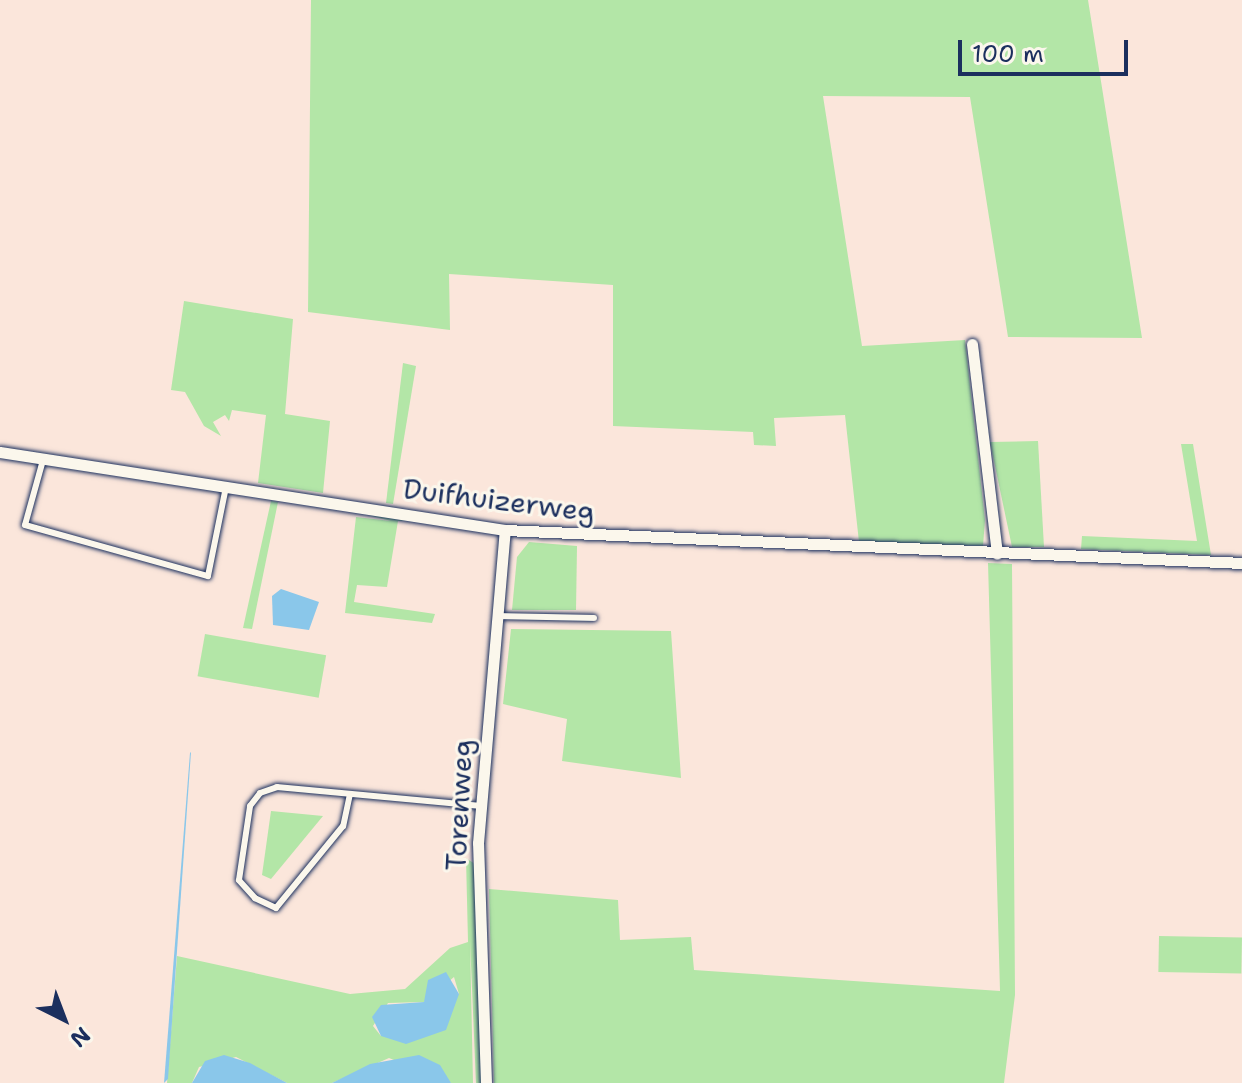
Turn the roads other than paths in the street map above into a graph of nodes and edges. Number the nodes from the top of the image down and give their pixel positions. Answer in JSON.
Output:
{"nodes":[{"id":1,"x":972,"y":344,"type":"dead end"},
{"id":2,"x":0,"y":452,"type":"edge"},
{"id":3,"x":44,"y":456,"type":"junction"},
{"id":4,"x":226,"y":485,"type":"junction"},
{"id":5,"x":505,"y":530,"type":"junction"},
{"id":6,"x":997,"y":554,"type":"junction"},
{"id":7,"x":1242,"y":563,"type":"edge"},
{"id":8,"x":498,"y":616,"type":"junction"},
{"id":9,"x":594,"y":618,"type":"dead end"},
{"id":10,"x":350,"y":794,"type":"junction"},
{"id":11,"x":481,"y":806,"type":"junction"},
{"id":12,"x":486,"y":1083,"type":"edge"}],
"edges":[{"from":1,"to":6,"type":"street"},
{"from":2,"to":3,"type":"street","name":"Duifhuizerweg"},
{"from":3,"to":4,"type":"street","name":"Duifhuizerweg"},
{"from":3,"to":4,"type":"lane"},
{"from":4,"to":5,"type":"street","name":"Duifhuizerweg"},
{"from":5,"to":6,"type":"street","name":"Duifhuizerweg"},
{"from":5,"to":8,"type":"street","name":"Torenweg"},
{"from":6,"to":7,"type":"street","name":"Duifhuizerweg"},
{"from":8,"to":9,"type":"lane"},
{"from":8,"to":11,"type":"street","name":"Torenweg"},
{"from":10,"to":10,"type":"lane"},
{"from":10,"to":11,"type":"lane"},
{"from":11,"to":12,"type":"street","name":"Torenweg"}]}
